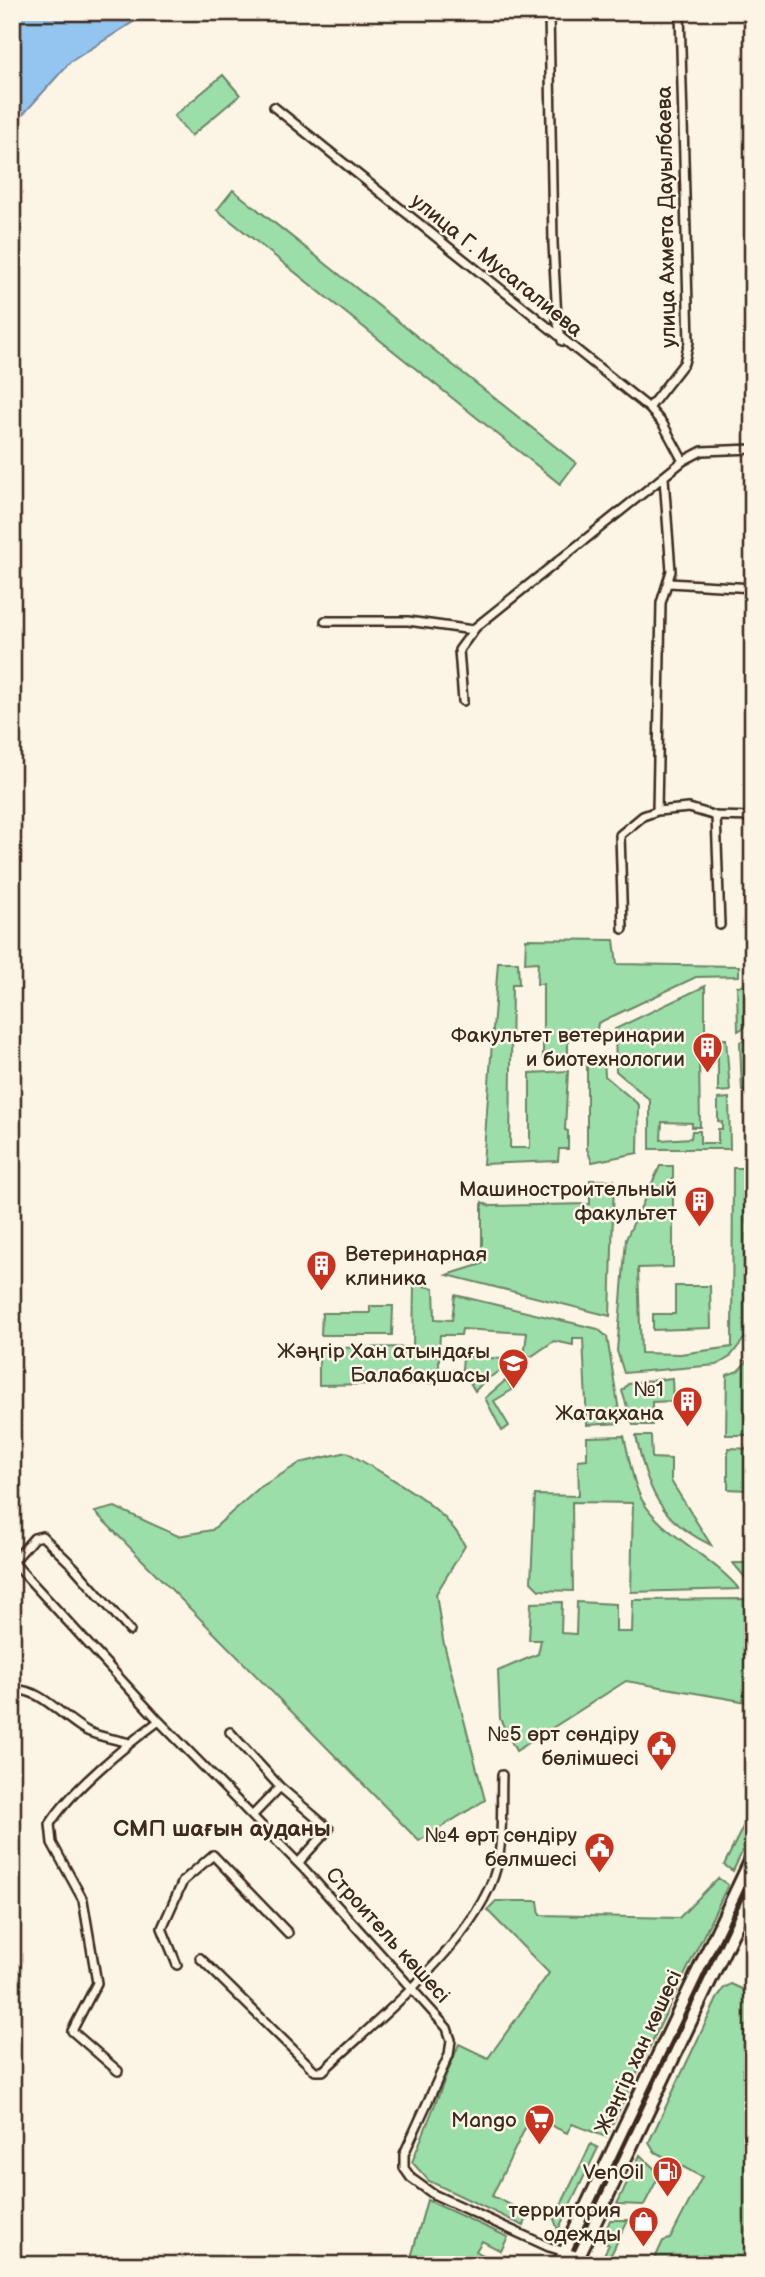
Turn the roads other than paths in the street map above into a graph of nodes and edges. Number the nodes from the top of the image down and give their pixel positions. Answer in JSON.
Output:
{"nodes":[{"id":1,"x":549,"y":12,"type":"edge"},
{"id":2,"x":680,"y":12,"type":"edge"},
{"id":3,"x":274,"y":107,"type":"dead end"},
{"id":4,"x":562,"y":341,"type":"junction"},
{"id":5,"x":649,"y":408,"type":"junction"},
{"id":6,"x":753,"y":449,"type":"edge"},
{"id":7,"x":683,"y":461,"type":"junction"},
{"id":8,"x":664,"y":478,"type":"junction"},
{"id":9,"x":669,"y":583,"type":"junction"},
{"id":10,"x":753,"y":587,"type":"edge"},
{"id":11,"x":325,"y":621,"type":"dead end"},
{"id":12,"x":473,"y":630,"type":"junction"},
{"id":13,"x":463,"y":701,"type":"dead end"},
{"id":14,"x":657,"y":811,"type":"junction"},
{"id":15,"x":716,"y":816,"type":"junction"},
{"id":16,"x":753,"y":817,"type":"edge"},
{"id":17,"x":720,"y":925,"type":"dead end"},
{"id":18,"x":623,"y":929,"type":"dead end"},
{"id":19,"x":13,"y":1563,"type":"edge"},
{"id":20,"x":130,"y":1631,"type":"dead end"},
{"id":21,"x":12,"y":1690,"type":"edge"},
{"id":22,"x":159,"y":1721,"type":"junction"},
{"id":23,"x":230,"y":1732,"type":"dead end"},
{"id":24,"x":129,"y":1743,"type":"junction"},
{"id":25,"x":502,"y":1775,"type":"dead end"},
{"id":26,"x":279,"y":1787,"type":"junction"},
{"id":27,"x":252,"y":1816,"type":"junction"},
{"id":28,"x":753,"y":1855,"type":"edge"},
{"id":29,"x":298,"y":1863,"type":"junction"},
{"id":30,"x":753,"y":1891,"type":"edge"},
{"id":31,"x":288,"y":1933,"type":"dead end"},
{"id":32,"x":200,"y":1958,"type":"dead end"},
{"id":33,"x":177,"y":1965,"type":"dead end"},
{"id":34,"x":411,"y":1986,"type":"junction"},
{"id":35,"x":118,"y":2071,"type":"dead end"},
{"id":36,"x":565,"y":2251,"type":"junction"},
{"id":37,"x":577,"y":2260,"type":"edge"},
{"id":38,"x":558,"y":2265,"type":"edge"}],
"edges":[{"from":1,"to":4,"type":"street"},
{"from":2,"to":5,"type":"street","name":"улица Ахмета Дауылбаева"},
{"from":3,"to":4,"type":"street","name":"улица Г. Мусагалиева"},
{"from":4,"to":5,"type":"street","name":"улица Г. Мусагалиева"},
{"from":5,"to":7,"type":"street","name":"улица Г. Мусагалиева"},
{"from":6,"to":7,"type":"street"},
{"from":7,"to":8,"type":"street"},
{"from":8,"to":9,"type":"street"},
{"from":8,"to":12,"type":"street"},
{"from":9,"to":10,"type":"street"},
{"from":9,"to":14,"type":"street"},
{"from":11,"to":12,"type":"street"},
{"from":12,"to":13,"type":"street"},
{"from":14,"to":15,"type":"street"},
{"from":14,"to":18,"type":"street"},
{"from":15,"to":16,"type":"street"},
{"from":15,"to":17,"type":"street"},
{"from":19,"to":20,"type":"street"},
{"from":19,"to":22,"type":"street","name":"Строитель көшесі"},
{"from":21,"to":24,"type":"street"},
{"from":22,"to":24,"type":"street"},
{"from":22,"to":27,"type":"street","name":"Строитель көшесі"},
{"from":23,"to":26,"type":"street"},
{"from":24,"to":35,"type":"street"},
{"from":25,"to":34,"type":"street"},
{"from":26,"to":27,"type":"street"},
{"from":26,"to":29,"type":"street"},
{"from":27,"to":29,"type":"street","name":"Строитель көшесі"},
{"from":28,"to":36,"type":"main road","name":"Жәңгір хан көшесі"},
{"from":29,"to":34,"type":"street","name":"Строитель көшесі"},
{"from":30,"to":37,"type":"main road","name":"Жәңгір хан көшесі"},
{"from":31,"to":33,"type":"street"},
{"from":32,"to":34,"type":"street"},
{"from":34,"to":36,"type":"street","name":"Строитель көшесі"},
{"from":36,"to":37,"type":"street"},
{"from":36,"to":38,"type":"main road","name":"Жәңгір хан көшесі"}]}
